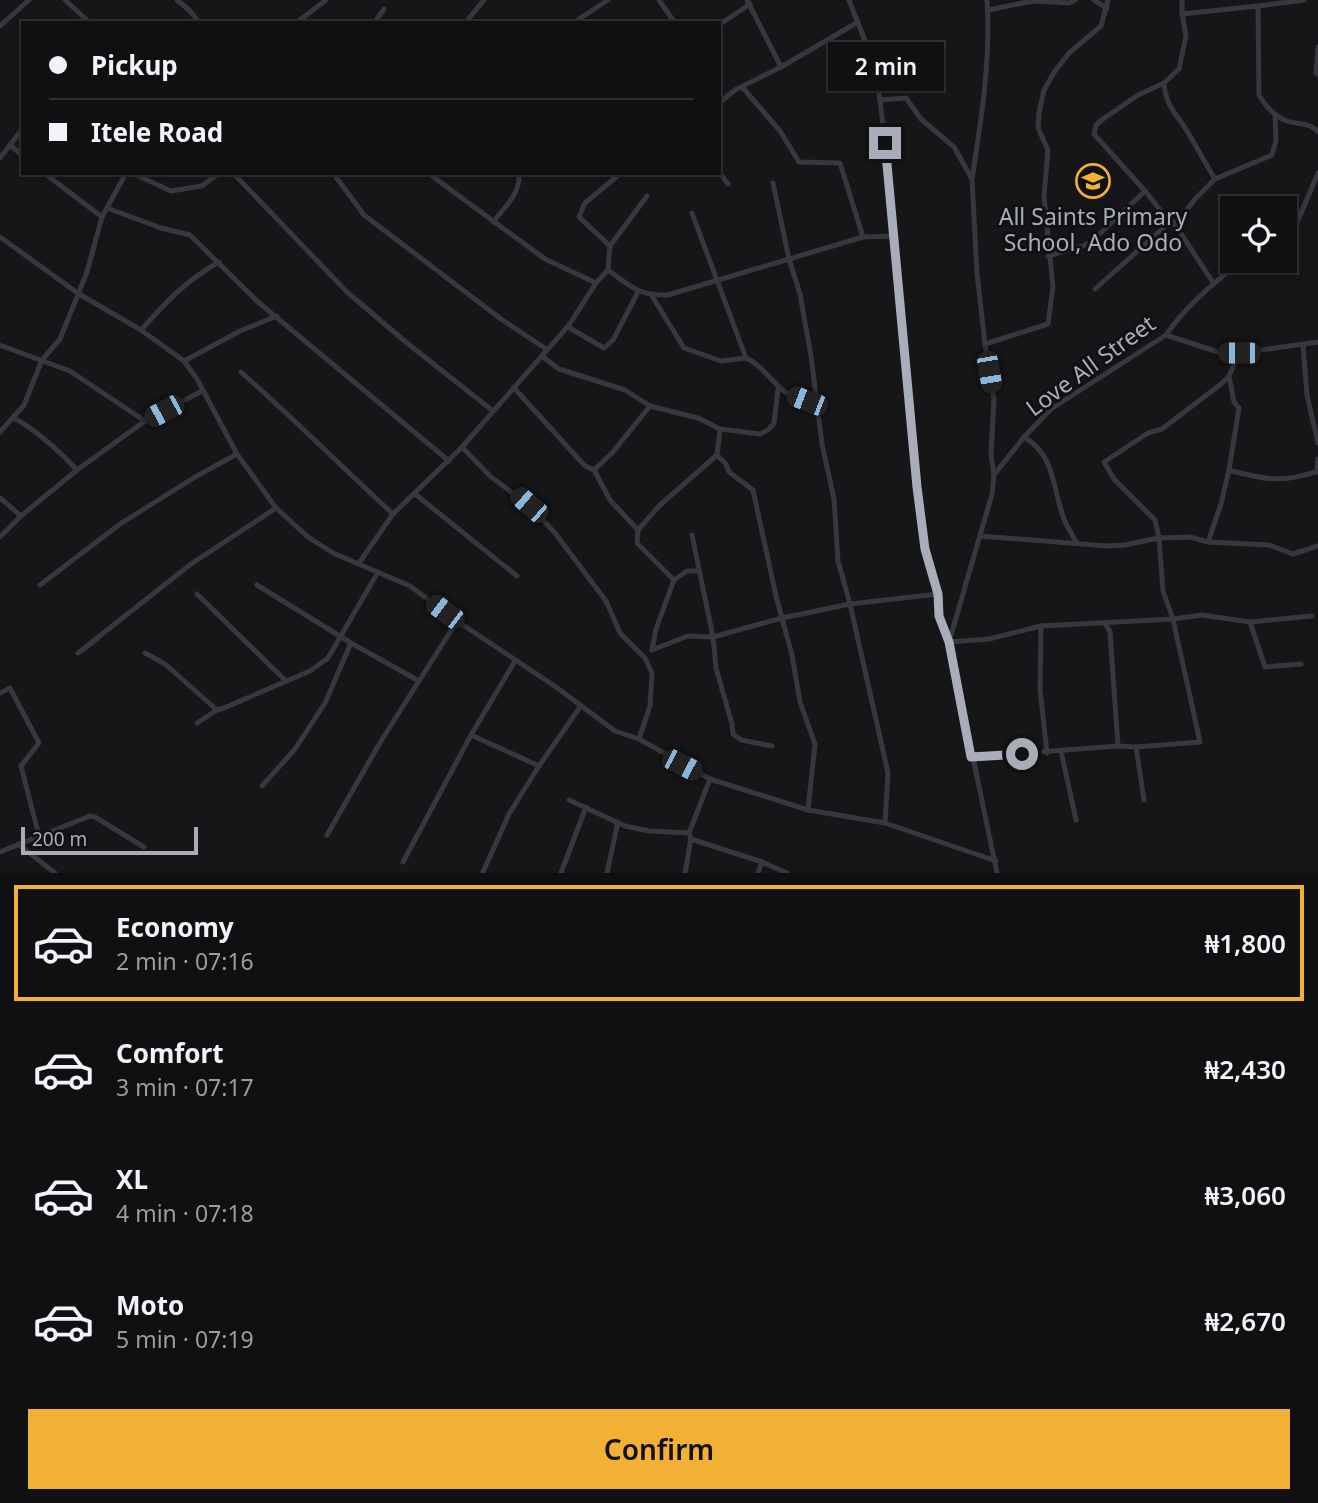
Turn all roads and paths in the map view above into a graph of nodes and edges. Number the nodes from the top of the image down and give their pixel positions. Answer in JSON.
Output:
{"nodes":[{"id":1,"x":29,"y":0,"type":"edge"},
{"id":2,"x":65,"y":0,"type":"edge"},
{"id":3,"x":194,"y":0,"type":"edge"},
{"id":4,"x":326,"y":0,"type":"edge"},
{"id":5,"x":484,"y":0,"type":"edge"},
{"id":6,"x":608,"y":0,"type":"edge"},
{"id":7,"x":659,"y":0,"type":"edge"},
{"id":8,"x":849,"y":0,"type":"edge"},
{"id":9,"x":987,"y":0,"type":"edge"},
{"id":10,"x":1075,"y":0,"type":"edge"},
{"id":11,"x":1094,"y":0,"type":"edge"},
{"id":12,"x":1108,"y":0,"type":"edge"},
{"id":13,"x":1182,"y":0,"type":"edge"},
{"id":14,"x":1304,"y":0,"type":"edge"},
{"id":15,"x":180,"y":1,"type":"edge"},
{"id":16,"x":748,"y":2,"type":"edge"},
{"id":17,"x":1258,"y":6,"type":"junction"},
{"id":18,"x":1107,"y":8,"type":"junction"},
{"id":19,"x":190,"y":9,"type":"junction"},
{"id":20,"x":384,"y":9,"type":"dead end"},
{"id":21,"x":988,"y":10,"type":"junction"},
{"id":22,"x":1182,"y":13,"type":"junction"},
{"id":23,"x":88,"y":21,"type":"edge"},
{"id":24,"x":199,"y":21,"type":"edge"},
{"id":25,"x":301,"y":21,"type":"edge"},
{"id":26,"x":375,"y":21,"type":"edge"},
{"id":27,"x":467,"y":21,"type":"edge"},
{"id":28,"x":577,"y":21,"type":"edge"},
{"id":29,"x":674,"y":21,"type":"edge"},
{"id":30,"x":858,"y":22,"type":"junction"},
{"id":31,"x":721,"y":23,"type":"edge"},
{"id":32,"x":2,"y":26,"type":"edge"},
{"id":33,"x":1318,"y":47,"type":"edge"},
{"id":34,"x":781,"y":67,"type":"junction"},
{"id":35,"x":1318,"y":74,"type":"edge"},
{"id":36,"x":1164,"y":83,"type":"junction"},
{"id":37,"x":743,"y":88,"type":"junction"},
{"id":38,"x":880,"y":100,"type":"junction"},
{"id":39,"x":721,"y":101,"type":"edge"},
{"id":40,"x":1275,"y":114,"type":"junction"},
{"id":41,"x":21,"y":131,"type":"edge"},
{"id":42,"x":1318,"y":132,"type":"edge"},
{"id":43,"x":10,"y":145,"type":"junction"},
{"id":44,"x":21,"y":154,"type":"edge"},
{"id":45,"x":0,"y":158,"type":"edge"},
{"id":46,"x":1318,"y":173,"type":"edge"},
{"id":47,"x":47,"y":175,"type":"edge"},
{"id":48,"x":125,"y":175,"type":"edge"},
{"id":49,"x":136,"y":175,"type":"edge"},
{"id":50,"x":216,"y":175,"type":"edge"},
{"id":51,"x":235,"y":175,"type":"edge"},
{"id":52,"x":334,"y":175,"type":"edge"},
{"id":53,"x":436,"y":175,"type":"edge"},
{"id":54,"x":519,"y":175,"type":"edge"},
{"id":55,"x":619,"y":175,"type":"edge"},
{"id":56,"x":721,"y":175,"type":"edge"},
{"id":57,"x":972,"y":179,"type":"junction"},
{"id":58,"x":1214,"y":179,"type":"junction"},
{"id":59,"x":773,"y":183,"type":"dead end"},
{"id":60,"x":728,"y":184,"type":"dead end"},
{"id":61,"x":1145,"y":191,"type":"junction"},
{"id":62,"x":647,"y":196,"type":"dead end"},
{"id":63,"x":107,"y":208,"type":"junction"},
{"id":64,"x":692,"y":213,"type":"dead end"},
{"id":65,"x":102,"y":217,"type":"junction"},
{"id":66,"x":493,"y":222,"type":"junction"},
{"id":67,"x":1170,"y":222,"type":"junction"},
{"id":68,"x":1297,"y":223,"type":"edge"},
{"id":69,"x":893,"y":236,"type":"junction"},
{"id":70,"x":0,"y":237,"type":"edge"},
{"id":71,"x":863,"y":237,"type":"junction"},
{"id":72,"x":610,"y":246,"type":"junction"},
{"id":73,"x":1048,"y":256,"type":"junction"},
{"id":74,"x":789,"y":259,"type":"junction"},
{"id":75,"x":219,"y":262,"type":"junction"},
{"id":76,"x":608,"y":270,"type":"junction"},
{"id":77,"x":1228,"y":273,"type":"edge"},
{"id":78,"x":718,"y":279,"type":"junction"},
{"id":79,"x":596,"y":283,"type":"junction"},
{"id":80,"x":1214,"y":284,"type":"junction"},
{"id":81,"x":1095,"y":289,"type":"dead end"},
{"id":82,"x":638,"y":292,"type":"junction"},
{"id":83,"x":79,"y":294,"type":"junction"},
{"id":84,"x":652,"y":296,"type":"junction"},
{"id":85,"x":277,"y":316,"type":"junction"},
{"id":86,"x":569,"y":325,"type":"junction"},
{"id":87,"x":141,"y":330,"type":"junction"},
{"id":88,"x":1166,"y":335,"type":"junction"},
{"id":89,"x":1318,"y":342,"type":"edge"},
{"id":90,"x":985,"y":344,"type":"junction"},
{"id":91,"x":0,"y":345,"type":"edge"},
{"id":92,"x":1303,"y":345,"type":"junction"},
{"id":93,"x":546,"y":349,"type":"junction"},
{"id":94,"x":1239,"y":353,"type":"junction"},
{"id":95,"x":542,"y":356,"type":"junction"},
{"id":96,"x":746,"y":358,"type":"junction"},
{"id":97,"x":42,"y":360,"type":"junction"},
{"id":98,"x":184,"y":361,"type":"junction"},
{"id":99,"x":242,"y":372,"type":"dead end"},
{"id":100,"x":1229,"y":376,"type":"junction"},
{"id":101,"x":1221,"y":384,"type":"junction"},
{"id":102,"x":1231,"y":386,"type":"junction"},
{"id":103,"x":515,"y":389,"type":"junction"},
{"id":104,"x":778,"y":389,"type":"junction"},
{"id":105,"x":202,"y":391,"type":"junction"},
{"id":106,"x":818,"y":398,"type":"junction"},
{"id":107,"x":650,"y":406,"type":"junction"},
{"id":108,"x":493,"y":411,"type":"junction"},
{"id":109,"x":145,"y":421,"type":"junction"},
{"id":110,"x":8,"y":423,"type":"junction"},
{"id":111,"x":720,"y":429,"type":"junction"},
{"id":112,"x":0,"y":432,"type":"edge"},
{"id":113,"x":1024,"y":437,"type":"junction"},
{"id":114,"x":1318,"y":443,"type":"edge"},
{"id":115,"x":462,"y":447,"type":"junction"},
{"id":116,"x":237,"y":454,"type":"junction"},
{"id":117,"x":718,"y":455,"type":"junction"},
{"id":118,"x":1318,"y":459,"type":"edge"},
{"id":119,"x":449,"y":461,"type":"junction"},
{"id":120,"x":78,"y":470,"type":"junction"},
{"id":121,"x":594,"y":470,"type":"junction"},
{"id":122,"x":1229,"y":470,"type":"junction"},
{"id":123,"x":1317,"y":472,"type":"edge"},
{"id":124,"x":994,"y":475,"type":"junction"},
{"id":125,"x":415,"y":494,"type":"junction"},
{"id":126,"x":0,"y":498,"type":"edge"},
{"id":127,"x":276,"y":508,"type":"junction"},
{"id":128,"x":393,"y":514,"type":"junction"},
{"id":129,"x":21,"y":516,"type":"junction"},
{"id":130,"x":638,"y":530,"type":"junction"},
{"id":131,"x":692,"y":535,"type":"dead end"},
{"id":132,"x":980,"y":536,"type":"junction"},
{"id":133,"x":0,"y":537,"type":"edge"},
{"id":134,"x":1159,"y":538,"type":"junction"},
{"id":135,"x":1208,"y":542,"type":"junction"},
{"id":136,"x":1077,"y":543,"type":"junction"},
{"id":137,"x":1318,"y":546,"type":"edge"},
{"id":138,"x":359,"y":563,"type":"junction"},
{"id":139,"x":698,"y":571,"type":"junction"},
{"id":140,"x":379,"y":572,"type":"junction"},
{"id":141,"x":517,"y":576,"type":"dead end"},
{"id":142,"x":674,"y":580,"type":"junction"},
{"id":143,"x":257,"y":585,"type":"dead end"},
{"id":144,"x":40,"y":586,"type":"dead end"},
{"id":145,"x":197,"y":594,"type":"dead end"},
{"id":146,"x":938,"y":594,"type":"junction"},
{"id":147,"x":850,"y":604,"type":"junction"},
{"id":148,"x":1312,"y":616,"type":"dead end"},
{"id":149,"x":782,"y":618,"type":"junction"},
{"id":150,"x":1173,"y":619,"type":"junction"},
{"id":151,"x":457,"y":621,"type":"junction"},
{"id":152,"x":1119,"y":622,"type":"junction"},
{"id":153,"x":1250,"y":622,"type":"junction"},
{"id":154,"x":1105,"y":623,"type":"junction"},
{"id":155,"x":1041,"y":626,"type":"junction"},
{"id":156,"x":1110,"y":632,"type":"junction"},
{"id":157,"x":339,"y":636,"type":"junction"},
{"id":158,"x":713,"y":637,"type":"junction"},
{"id":159,"x":97,"y":639,"type":"dead end"},
{"id":160,"x":949,"y":642,"type":"junction"},
{"id":161,"x":351,"y":643,"type":"junction"},
{"id":162,"x":652,"y":650,"type":"junction"},
{"id":163,"x":145,"y":653,"type":"dead end"},
{"id":164,"x":645,"y":658,"type":"junction"},
{"id":165,"x":515,"y":661,"type":"junction"},
{"id":166,"x":1301,"y":664,"type":"dead end"},
{"id":167,"x":286,"y":681,"type":"junction"},
{"id":168,"x":419,"y":681,"type":"junction"},
{"id":169,"x":0,"y":693,"type":"edge"},
{"id":170,"x":580,"y":707,"type":"junction"},
{"id":171,"x":216,"y":710,"type":"junction"},
{"id":172,"x":197,"y":723,"type":"dead end"},
{"id":173,"x":471,"y":735,"type":"junction"},
{"id":174,"x":639,"y":739,"type":"junction"},
{"id":175,"x":772,"y":746,"type":"dead end"},
{"id":176,"x":1118,"y":746,"type":"junction"},
{"id":177,"x":1136,"y":747,"type":"junction"},
{"id":178,"x":1061,"y":751,"type":"junction"},
{"id":179,"x":1047,"y":753,"type":"junction"},
{"id":180,"x":971,"y":757,"type":"junction"},
{"id":181,"x":539,"y":766,"type":"junction"},
{"id":182,"x":710,"y":779,"type":"junction"},
{"id":183,"x":262,"y":786,"type":"dead end"},
{"id":184,"x":569,"y":800,"type":"dead end"},
{"id":185,"x":1144,"y":800,"type":"dead end"},
{"id":186,"x":586,"y":807,"type":"junction"},
{"id":187,"x":808,"y":810,"type":"junction"},
{"id":188,"x":1076,"y":820,"type":"dead end"},
{"id":189,"x":618,"y":822,"type":"junction"},
{"id":190,"x":885,"y":824,"type":"junction"},
{"id":191,"x":327,"y":835,"type":"dead end"},
{"id":192,"x":39,"y":836,"type":"junction"},
{"id":193,"x":690,"y":836,"type":"junction"},
{"id":194,"x":18,"y":844,"type":"junction"},
{"id":195,"x":144,"y":847,"type":"dead end"},
{"id":196,"x":0,"y":852,"type":"edge"},
{"id":197,"x":996,"y":861,"type":"junction"},
{"id":198,"x":403,"y":862,"type":"dead end"},
{"id":199,"x":762,"y":862,"type":"junction"},
{"id":200,"x":55,"y":873,"type":"edge"},
{"id":201,"x":483,"y":873,"type":"edge"},
{"id":202,"x":562,"y":873,"type":"edge"},
{"id":203,"x":607,"y":873,"type":"edge"},
{"id":204,"x":685,"y":873,"type":"edge"},
{"id":205,"x":758,"y":873,"type":"edge"},
{"id":206,"x":787,"y":873,"type":"edge"},
{"id":207,"x":997,"y":873,"type":"edge"}],
"edges":[{"from":1,"to":32,"type":"street"},
{"from":2,"to":23,"type":"street"},
{"from":3,"to":19,"type":"street"},
{"from":4,"to":25,"type":"street"},
{"from":5,"to":27,"type":"street"},
{"from":6,"to":28,"type":"street"},
{"from":7,"to":29,"type":"street"},
{"from":8,"to":30,"type":"street"},
{"from":9,"to":21,"type":"street"},
{"from":10,"to":21,"type":"street"},
{"from":11,"to":18,"type":"street"},
{"from":12,"to":18,"type":"street"},
{"from":13,"to":22,"type":"street"},
{"from":14,"to":17,"type":"street"},
{"from":15,"to":19,"type":"street"},
{"from":16,"to":31,"type":"street"},
{"from":16,"to":34,"type":"street"},
{"from":17,"to":22,"type":"street"},
{"from":17,"to":40,"type":"street"},
{"from":18,"to":73,"type":"street"},
{"from":19,"to":24,"type":"street"},
{"from":20,"to":26,"type":"street"},
{"from":21,"to":57,"type":"street"},
{"from":22,"to":36,"type":"street"},
{"from":30,"to":34,"type":"street"},
{"from":30,"to":38,"type":"street"},
{"from":33,"to":35,"type":"street"},
{"from":34,"to":37,"type":"street"},
{"from":36,"to":58,"type":"street"},
{"from":36,"to":61,"type":"street"},
{"from":37,"to":39,"type":"street"},
{"from":37,"to":71,"type":"street"},
{"from":38,"to":57,"type":"street"},
{"from":38,"to":69,"type":"street"},
{"from":40,"to":42,"type":"street"},
{"from":40,"to":58,"type":"street"},
{"from":41,"to":43,"type":"street"},
{"from":43,"to":44,"type":"street"},
{"from":43,"to":45,"type":"street"},
{"from":46,"to":68,"type":"street"},
{"from":47,"to":65,"type":"street"},
{"from":48,"to":63,"type":"street"},
{"from":49,"to":50,"type":"street"},
{"from":51,"to":108,"type":"street"},
{"from":52,"to":93,"type":"street"},
{"from":53,"to":66,"type":"street"},
{"from":54,"to":66,"type":"street"},
{"from":55,"to":72,"type":"street"},
{"from":56,"to":60,"type":"street"},
{"from":57,"to":90,"type":"street"},
{"from":58,"to":67,"type":"street"},
{"from":59,"to":74,"type":"street"},
{"from":61,"to":67,"type":"street"},
{"from":61,"to":73,"type":"street"},
{"from":62,"to":72,"type":"street"},
{"from":63,"to":65,"type":"street"},
{"from":63,"to":75,"type":"street"},
{"from":64,"to":78,"type":"street"},
{"from":65,"to":83,"type":"street"},
{"from":66,"to":79,"type":"street"},
{"from":67,"to":80,"type":"street"},
{"from":67,"to":81,"type":"street"},
{"from":69,"to":71,"type":"street"},
{"from":69,"to":146,"type":"street"},
{"from":70,"to":83,"type":"street"},
{"from":71,"to":74,"type":"street"},
{"from":72,"to":76,"type":"street"},
{"from":73,"to":90,"type":"street"},
{"from":74,"to":78,"type":"street"},
{"from":74,"to":106,"type":"street"},
{"from":75,"to":85,"type":"street"},
{"from":75,"to":87,"type":"street"},
{"from":76,"to":79,"type":"street"},
{"from":76,"to":82,"type":"street"},
{"from":77,"to":80,"type":"street","name":"Love All Street"},
{"from":78,"to":84,"type":"street"},
{"from":78,"to":96,"type":"street"},
{"from":79,"to":86,"type":"street"},
{"from":80,"to":88,"type":"street","name":"Love All Street"},
{"from":82,"to":84,"type":"street"},
{"from":82,"to":86,"type":"street"},
{"from":83,"to":87,"type":"street"},
{"from":83,"to":97,"type":"street"},
{"from":84,"to":96,"type":"street"},
{"from":85,"to":98,"type":"street"},
{"from":85,"to":119,"type":"street"},
{"from":86,"to":93,"type":"street"},
{"from":87,"to":98,"type":"street"},
{"from":88,"to":94,"type":"street"},
{"from":88,"to":113,"type":"street","name":"Love All Street"},
{"from":89,"to":92,"type":"street"},
{"from":90,"to":124,"type":"street"},
{"from":91,"to":97,"type":"street"},
{"from":92,"to":94,"type":"street"},
{"from":92,"to":114,"type":"street"},
{"from":93,"to":95,"type":"street"},
{"from":94,"to":100,"type":"street"},
{"from":95,"to":103,"type":"street"},
{"from":95,"to":107,"type":"street"},
{"from":96,"to":104,"type":"street"},
{"from":97,"to":109,"type":"street"},
{"from":97,"to":110,"type":"street"},
{"from":98,"to":105,"type":"street"},
{"from":99,"to":128,"type":"street"},
{"from":100,"to":101,"type":"street"},
{"from":100,"to":102,"type":"street"},
{"from":101,"to":102,"type":"street"},
{"from":101,"to":134,"type":"street"},
{"from":102,"to":122,"type":"street"},
{"from":103,"to":108,"type":"street"},
{"from":103,"to":121,"type":"street"},
{"from":104,"to":106,"type":"street"},
{"from":104,"to":111,"type":"street"},
{"from":105,"to":109,"type":"street"},
{"from":105,"to":116,"type":"street"},
{"from":106,"to":147,"type":"street"},
{"from":107,"to":111,"type":"street"},
{"from":107,"to":121,"type":"street"},
{"from":108,"to":115,"type":"street"},
{"from":109,"to":120,"type":"street"},
{"from":110,"to":112,"type":"street"},
{"from":110,"to":120,"type":"street"},
{"from":111,"to":117,"type":"street"},
{"from":113,"to":124,"type":"street","name":"Love All Street"},
{"from":113,"to":136,"type":"street"},
{"from":115,"to":119,"type":"street"},
{"from":115,"to":164,"type":"street"},
{"from":116,"to":127,"type":"street"},
{"from":116,"to":144,"type":"street"},
{"from":117,"to":130,"type":"street"},
{"from":117,"to":149,"type":"street"},
{"from":118,"to":123,"type":"street"},
{"from":119,"to":125,"type":"street"},
{"from":120,"to":129,"type":"street"},
{"from":121,"to":130,"type":"street"},
{"from":122,"to":123,"type":"street"},
{"from":122,"to":135,"type":"street"},
{"from":124,"to":132,"type":"street"},
{"from":125,"to":128,"type":"street"},
{"from":125,"to":141,"type":"street"},
{"from":126,"to":129,"type":"street"},
{"from":127,"to":138,"type":"street"},
{"from":127,"to":159,"type":"street"},
{"from":128,"to":138,"type":"street"},
{"from":129,"to":133,"type":"street"},
{"from":130,"to":142,"type":"street"},
{"from":131,"to":139,"type":"street"},
{"from":132,"to":136,"type":"street"},
{"from":132,"to":160,"type":"street"},
{"from":134,"to":135,"type":"street"},
{"from":134,"to":136,"type":"street"},
{"from":134,"to":150,"type":"street"},
{"from":135,"to":137,"type":"street"},
{"from":138,"to":140,"type":"street"},
{"from":139,"to":142,"type":"street"},
{"from":139,"to":158,"type":"street"},
{"from":140,"to":151,"type":"street"},
{"from":140,"to":157,"type":"street"},
{"from":142,"to":162,"type":"street"},
{"from":143,"to":157,"type":"street"},
{"from":145,"to":167,"type":"street"},
{"from":146,"to":147,"type":"street"},
{"from":146,"to":160,"type":"street"},
{"from":147,"to":149,"type":"street"},
{"from":147,"to":190,"type":"street"},
{"from":148,"to":153,"type":"street"},
{"from":149,"to":158,"type":"street"},
{"from":149,"to":187,"type":"street"},
{"from":150,"to":152,"type":"street"},
{"from":150,"to":153,"type":"street"},
{"from":150,"to":177,"type":"street"},
{"from":151,"to":165,"type":"street"},
{"from":151,"to":168,"type":"street"},
{"from":152,"to":154,"type":"street"},
{"from":152,"to":156,"type":"street"},
{"from":153,"to":166,"type":"street"},
{"from":154,"to":155,"type":"street"},
{"from":154,"to":156,"type":"street"},
{"from":155,"to":160,"type":"street"},
{"from":155,"to":179,"type":"street"},
{"from":156,"to":176,"type":"street"},
{"from":157,"to":161,"type":"street"},
{"from":157,"to":167,"type":"street"},
{"from":158,"to":162,"type":"street"},
{"from":158,"to":175,"type":"street"},
{"from":160,"to":180,"type":"street"},
{"from":161,"to":168,"type":"street"},
{"from":161,"to":183,"type":"street"},
{"from":162,"to":164,"type":"street"},
{"from":163,"to":171,"type":"street"},
{"from":164,"to":174,"type":"street"},
{"from":165,"to":170,"type":"street"},
{"from":165,"to":173,"type":"street"},
{"from":167,"to":171,"type":"street"},
{"from":168,"to":191,"type":"street"},
{"from":169,"to":192,"type":"street"},
{"from":170,"to":174,"type":"street"},
{"from":170,"to":181,"type":"street"},
{"from":171,"to":172,"type":"street"},
{"from":173,"to":181,"type":"street"},
{"from":173,"to":198,"type":"street"},
{"from":174,"to":182,"type":"street"},
{"from":176,"to":177,"type":"street"},
{"from":176,"to":178,"type":"street"},
{"from":177,"to":185,"type":"street"},
{"from":178,"to":179,"type":"street"},
{"from":178,"to":188,"type":"street"},
{"from":179,"to":180,"type":"street"},
{"from":180,"to":197,"type":"street"},
{"from":181,"to":201,"type":"street"},
{"from":182,"to":187,"type":"street"},
{"from":182,"to":193,"type":"street"},
{"from":184,"to":186,"type":"street"},
{"from":186,"to":189,"type":"street"},
{"from":186,"to":202,"type":"street"},
{"from":187,"to":190,"type":"street"},
{"from":189,"to":193,"type":"street"},
{"from":189,"to":203,"type":"street"},
{"from":190,"to":197,"type":"street"},
{"from":192,"to":194,"type":"street"},
{"from":192,"to":195,"type":"street"},
{"from":193,"to":199,"type":"street"},
{"from":193,"to":204,"type":"street"},
{"from":194,"to":196,"type":"street"},
{"from":194,"to":200,"type":"street"},
{"from":197,"to":207,"type":"street"},
{"from":199,"to":205,"type":"street"},
{"from":199,"to":206,"type":"street"}]}
